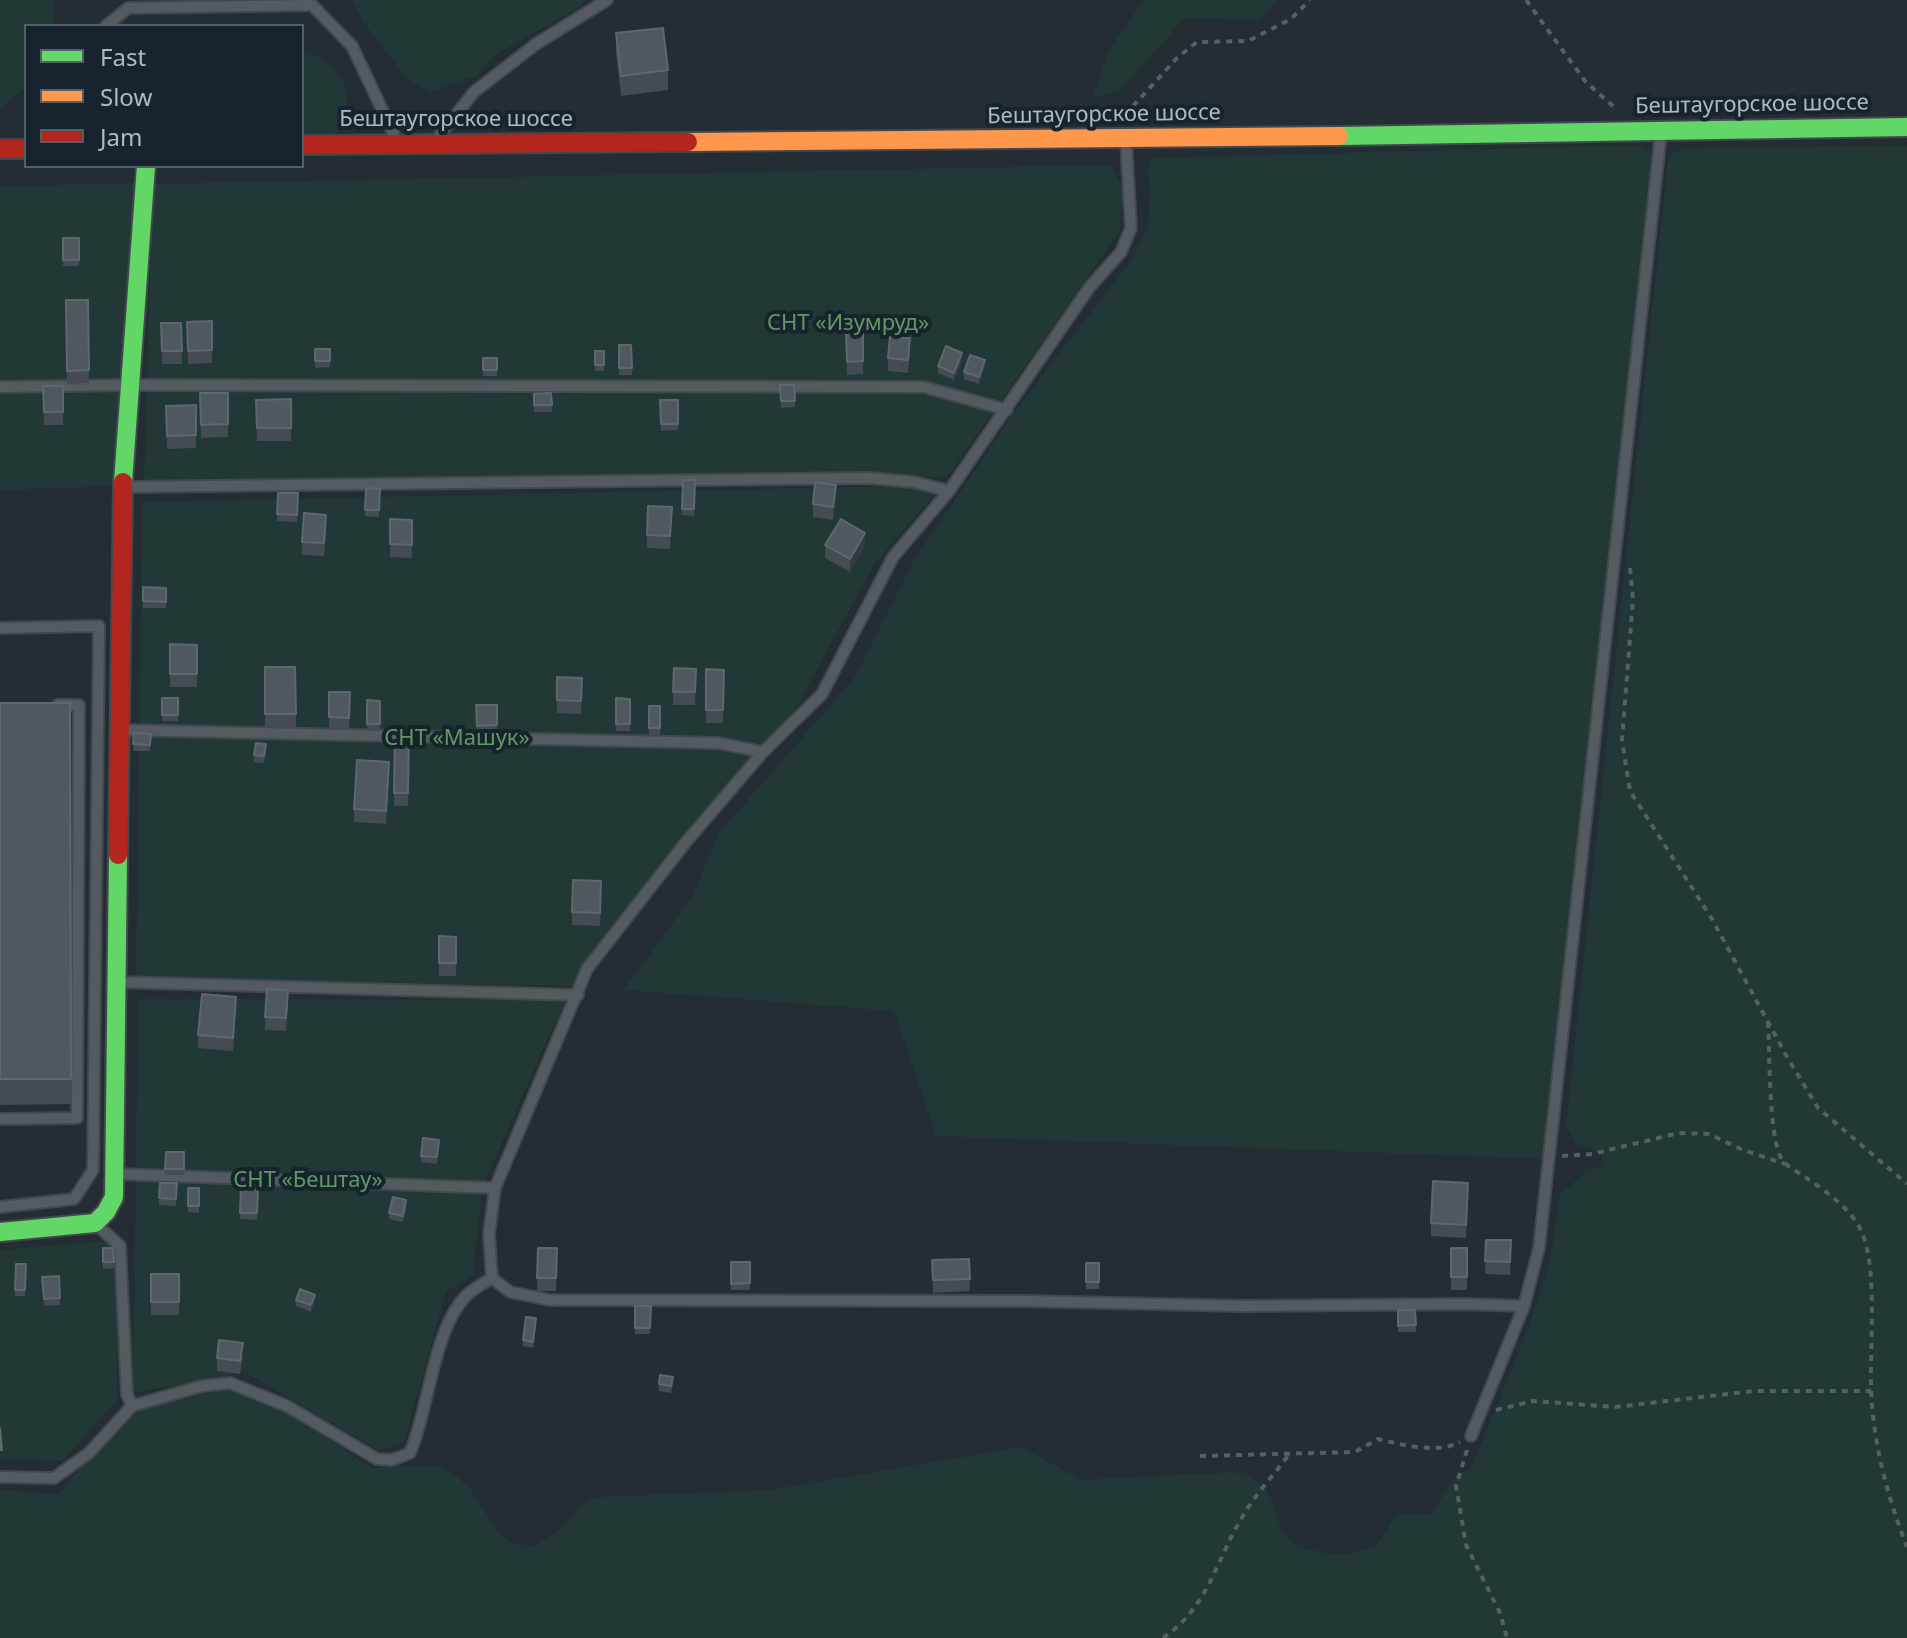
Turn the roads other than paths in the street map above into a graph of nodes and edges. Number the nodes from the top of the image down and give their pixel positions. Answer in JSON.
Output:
{"nodes":[{"id":1,"x":607,"y":0,"type":"edge"},
{"id":2,"x":108,"y":24,"type":"edge"},
{"id":3,"x":1907,"y":127,"type":"edge"},
{"id":4,"x":1661,"y":130,"type":"junction"},
{"id":5,"x":1121,"y":139,"type":"junction"},
{"id":6,"x":304,"y":145,"type":"edge"},
{"id":7,"x":399,"y":145,"type":"junction"},
{"id":8,"x":432,"y":145,"type":"junction"},
{"id":9,"x":24,"y":147,"type":"edge"},
{"id":10,"x":0,"y":149,"type":"edge"},
{"id":11,"x":146,"y":168,"type":"edge"},
{"id":12,"x":129,"y":385,"type":"junction"},
{"id":13,"x":0,"y":387,"type":"edge"},
{"id":14,"x":1007,"y":410,"type":"junction"},
{"id":15,"x":123,"y":487,"type":"junction"},
{"id":16,"x":949,"y":491,"type":"junction"},
{"id":17,"x":0,"y":628,"type":"edge"},
{"id":18,"x":48,"y":705,"type":"edge"},
{"id":19,"x":120,"y":730,"type":"junction"},
{"id":20,"x":763,"y":752,"type":"junction"},
{"id":21,"x":116,"y":982,"type":"junction"},
{"id":22,"x":578,"y":995,"type":"junction"},
{"id":23,"x":0,"y":1119,"type":"edge"},
{"id":24,"x":116,"y":1174,"type":"junction"},
{"id":25,"x":495,"y":1188,"type":"junction"},
{"id":26,"x":0,"y":1207,"type":"edge"},
{"id":27,"x":95,"y":1223,"type":"junction"},
{"id":28,"x":0,"y":1232,"type":"edge"},
{"id":29,"x":492,"y":1278,"type":"junction"},
{"id":30,"x":1524,"y":1306,"type":"junction"},
{"id":31,"x":132,"y":1406,"type":"junction"},
{"id":32,"x":1471,"y":1436,"type":"road end"},
{"id":33,"x":0,"y":1477,"type":"edge"}],
"edges":[{"from":1,"to":8,"type":"lane"},
{"from":2,"to":7,"type":"lane"},
{"from":3,"to":4,"type":"street","name":"Бештаугорское шоссе"},
{"from":4,"to":5,"type":"street","name":"Бештаугорское шоссе"},
{"from":4,"to":30,"type":"lane"},
{"from":5,"to":8,"type":"street","name":"Бештаугорское шоссе"},
{"from":5,"to":14,"type":"lane"},
{"from":6,"to":7,"type":"street","name":"Бештаугорское шоссе"},
{"from":7,"to":8,"type":"street","name":"Бештаугорское шоссе"},
{"from":9,"to":10,"type":"street"},
{"from":11,"to":12,"type":"street"},
{"from":12,"to":13,"type":"lane"},
{"from":12,"to":14,"type":"lane"},
{"from":12,"to":15,"type":"street"},
{"from":14,"to":16,"type":"lane"},
{"from":15,"to":16,"type":"lane"},
{"from":15,"to":19,"type":"street"},
{"from":16,"to":20,"type":"lane"},
{"from":17,"to":26,"type":"lane"},
{"from":18,"to":23,"type":"lane"},
{"from":19,"to":20,"type":"lane"},
{"from":19,"to":21,"type":"street"},
{"from":20,"to":22,"type":"lane"},
{"from":21,"to":22,"type":"lane"},
{"from":21,"to":24,"type":"street"},
{"from":22,"to":25,"type":"lane"},
{"from":24,"to":25,"type":"lane"},
{"from":24,"to":27,"type":"street"},
{"from":25,"to":29,"type":"lane"},
{"from":27,"to":28,"type":"street"},
{"from":27,"to":31,"type":"lane"},
{"from":29,"to":30,"type":"lane"},
{"from":29,"to":31,"type":"lane"},
{"from":30,"to":32,"type":"lane"},
{"from":31,"to":33,"type":"lane"}]}
